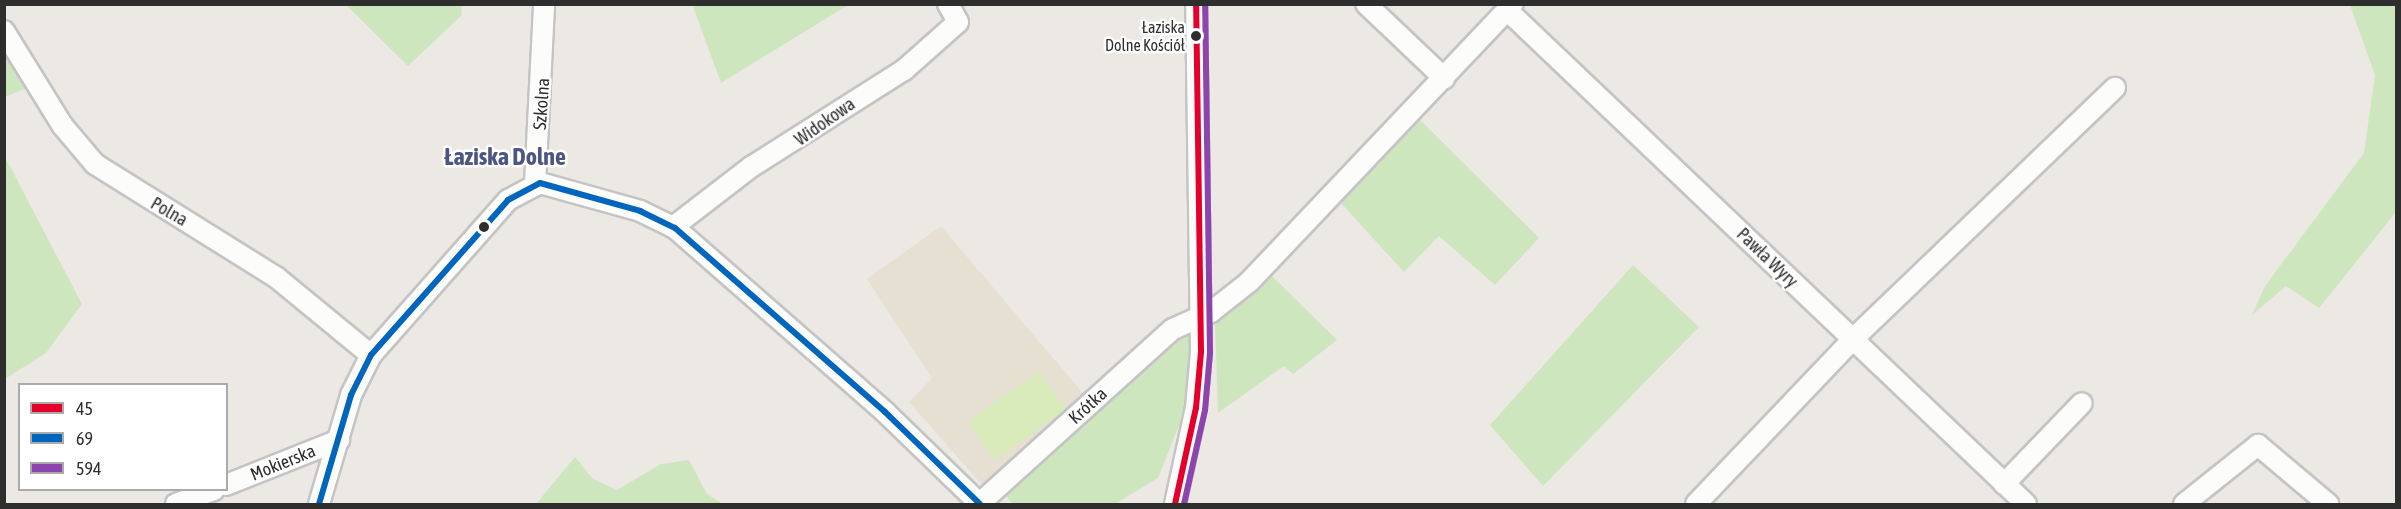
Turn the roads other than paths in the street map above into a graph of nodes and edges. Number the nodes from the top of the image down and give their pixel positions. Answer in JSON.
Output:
{"nodes":[{"id":1,"x":544,"y":4,"type":"edge"},
{"id":2,"x":948,"y":4,"type":"edge"},
{"id":3,"x":1196,"y":4,"type":"edge"},
{"id":4,"x":1366,"y":4,"type":"edge"},
{"id":5,"x":1510,"y":8,"type":"edge"},
{"id":6,"x":4,"y":31,"type":"edge"},
{"id":7,"x":1444,"y":78,"type":"junction"},
{"id":8,"x":2115,"y":88,"type":"dead end"},
{"id":9,"x":535,"y":184,"type":"junction"},
{"id":10,"x":673,"y":227,"type":"junction"},
{"id":11,"x":1201,"y":314,"type":"junction"},
{"id":12,"x":1853,"y":339,"type":"junction"},
{"id":13,"x":371,"y":355,"type":"junction"},
{"id":14,"x":2082,"y":403,"type":"dead end"},
{"id":15,"x":339,"y":440,"type":"junction"},
{"id":16,"x":228,"y":484,"type":"edge"},
{"id":17,"x":2004,"y":484,"type":"junction"},
{"id":18,"x":209,"y":491,"type":"edge"},
{"id":19,"x":176,"y":504,"type":"edge"},
{"id":20,"x":319,"y":504,"type":"edge"},
{"id":21,"x":980,"y":504,"type":"edge"},
{"id":22,"x":1175,"y":504,"type":"edge"},
{"id":23,"x":1696,"y":504,"type":"edge"},
{"id":24,"x":2026,"y":504,"type":"edge"},
{"id":25,"x":2184,"y":504,"type":"edge"},
{"id":26,"x":2328,"y":504,"type":"edge"}],
"edges":[{"from":1,"to":9,"type":"street","name":"Szkolna"},
{"from":2,"to":10,"type":"street","name":"Widokowa"},
{"from":3,"to":11,"type":"street"},
{"from":4,"to":7,"type":"street"},
{"from":5,"to":7,"type":"street","name":"Krótka"},
{"from":5,"to":12,"type":"street","name":"Pawła Wyry"},
{"from":6,"to":13,"type":"street","name":"Polna"},
{"from":7,"to":11,"type":"street","name":"Krótka"},
{"from":8,"to":12,"type":"street"},
{"from":9,"to":10,"type":"street"},
{"from":9,"to":13,"type":"street"},
{"from":10,"to":21,"type":"street"},
{"from":11,"to":21,"type":"street","name":"Krótka"},
{"from":11,"to":22,"type":"street"},
{"from":12,"to":17,"type":"street","name":"Pawła Wyry"},
{"from":12,"to":23,"type":"street"},
{"from":13,"to":15,"type":"street"},
{"from":14,"to":17,"type":"street"},
{"from":15,"to":16,"type":"street","name":"Mokierska"},
{"from":15,"to":20,"type":"street"},
{"from":17,"to":24,"type":"street","name":"Pawła Wyry"},
{"from":18,"to":19,"type":"street"},
{"from":25,"to":26,"type":"street"}]}
